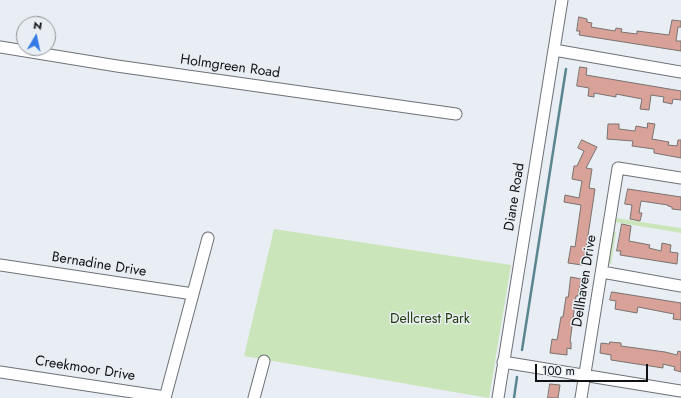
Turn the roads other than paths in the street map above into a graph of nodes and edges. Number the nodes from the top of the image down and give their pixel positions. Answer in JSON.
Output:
{"nodes":[{"id":1,"x":562,"y":0,"type":"edge"},
{"id":2,"x":0,"y":47,"type":"edge"},
{"id":3,"x":554,"y":50,"type":"junction"},
{"id":4,"x":681,"y":72,"type":"edge"},
{"id":5,"x":456,"y":114,"type":"dead end"},
{"id":6,"x":681,"y":178,"type":"edge"},
{"id":7,"x":208,"y":238,"type":"dead end"},
{"id":8,"x":0,"y":265,"type":"edge"},
{"id":9,"x":602,"y":272,"type":"junction"},
{"id":10,"x":681,"y":286,"type":"edge"},
{"id":11,"x":193,"y":294,"type":"junction"},
{"id":12,"x":264,"y":361,"type":"dead end"},
{"id":13,"x":503,"y":362,"type":"junction"},
{"id":14,"x":0,"y":372,"type":"edge"},
{"id":15,"x":585,"y":375,"type":"junction"},
{"id":16,"x":681,"y":391,"type":"edge"},
{"id":17,"x":165,"y":398,"type":"edge"},
{"id":18,"x":254,"y":398,"type":"edge"},
{"id":19,"x":498,"y":398,"type":"edge"},
{"id":20,"x":581,"y":398,"type":"edge"}],
"edges":[{"from":1,"to":3,"type":"street","name":"Diane Road"},
{"from":2,"to":5,"type":"street","name":"Holmgreen Road"},
{"from":3,"to":4,"type":"street"},
{"from":3,"to":13,"type":"street","name":"Diane Road"},
{"from":6,"to":9,"type":"street","name":"Dellhaven Drive"},
{"from":7,"to":11,"type":"street"},
{"from":8,"to":11,"type":"street","name":"Bernadine Drive"},
{"from":9,"to":10,"type":"street"},
{"from":9,"to":15,"type":"street","name":"Dellhaven Drive"},
{"from":11,"to":17,"type":"street"},
{"from":12,"to":18,"type":"street"},
{"from":13,"to":15,"type":"street"},
{"from":13,"to":19,"type":"street","name":"Diane Road"},
{"from":14,"to":17,"type":"street","name":"Creekmoor Drive"},
{"from":15,"to":16,"type":"street"},
{"from":15,"to":20,"type":"street","name":"Dellhaven Drive"}]}
